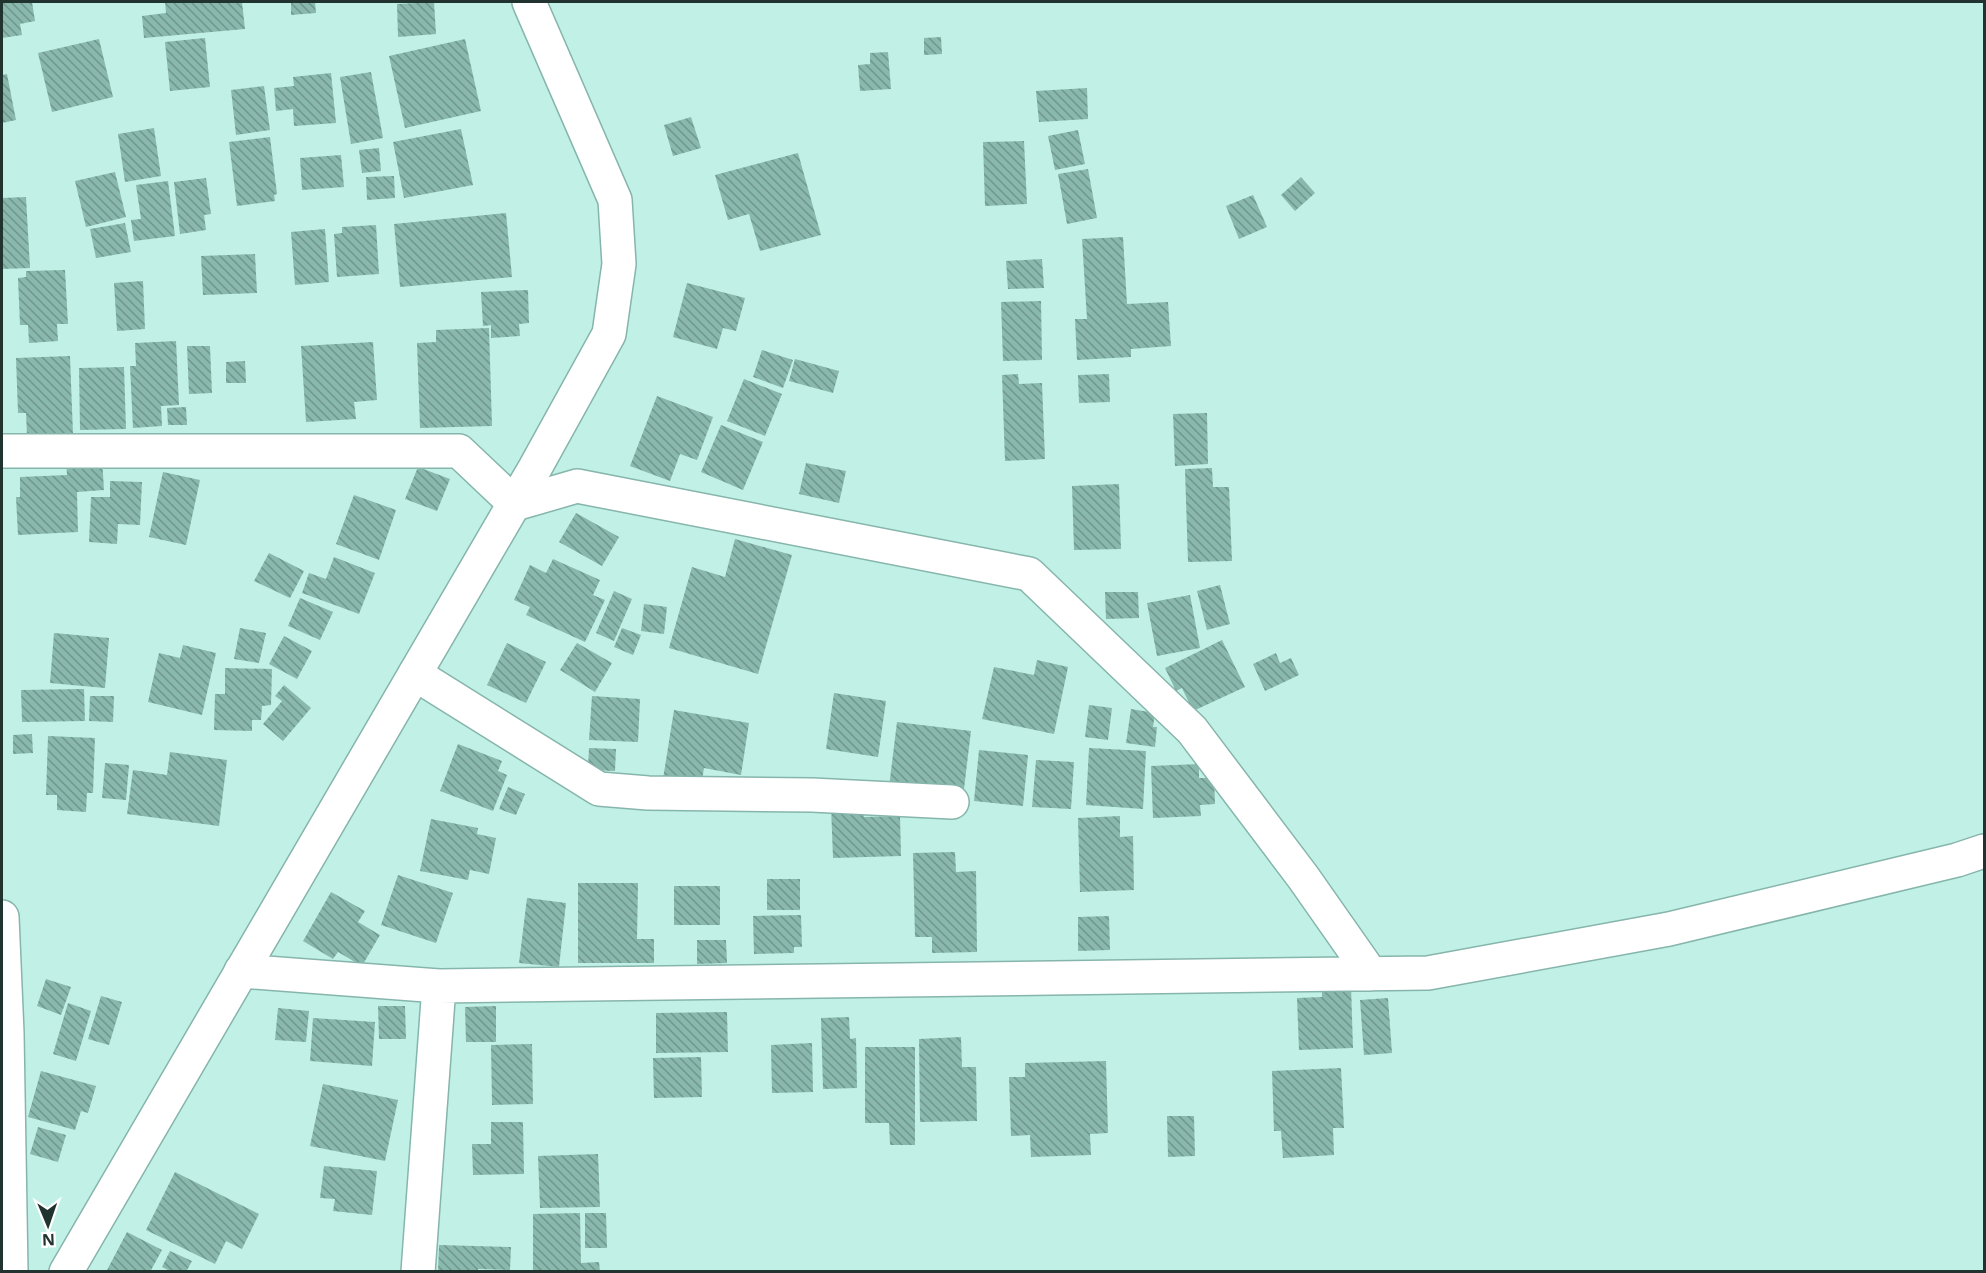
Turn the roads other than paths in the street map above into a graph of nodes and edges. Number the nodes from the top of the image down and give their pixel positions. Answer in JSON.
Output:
{"nodes":[{"id":1,"x":529,"y":2,"type":"edge"},
{"id":2,"x":2,"y":451,"type":"edge"},
{"id":3,"x":514,"y":504,"type":"junction"},
{"id":4,"x":415,"y":674,"type":"junction"},
{"id":5,"x":952,"y":802,"type":"dead end"},
{"id":6,"x":1984,"y":851,"type":"edge"},
{"id":7,"x":2,"y":917,"type":"edge"},
{"id":8,"x":241,"y":971,"type":"junction"},
{"id":9,"x":1371,"y":974,"type":"junction"},
{"id":10,"x":439,"y":986,"type":"junction"},
{"id":11,"x":11,"y":1272,"type":"edge"},
{"id":12,"x":66,"y":1272,"type":"edge"},
{"id":13,"x":418,"y":1272,"type":"edge"}],
"edges":[{"from":1,"to":3,"type":"street"},
{"from":2,"to":3,"type":"street"},
{"from":3,"to":4,"type":"street"},
{"from":3,"to":9,"type":"street"},
{"from":4,"to":5,"type":"street"},
{"from":4,"to":8,"type":"street"},
{"from":6,"to":9,"type":"street"},
{"from":7,"to":11,"type":"street"},
{"from":8,"to":10,"type":"street"},
{"from":8,"to":12,"type":"street"},
{"from":9,"to":10,"type":"street"},
{"from":10,"to":13,"type":"street"}]}
